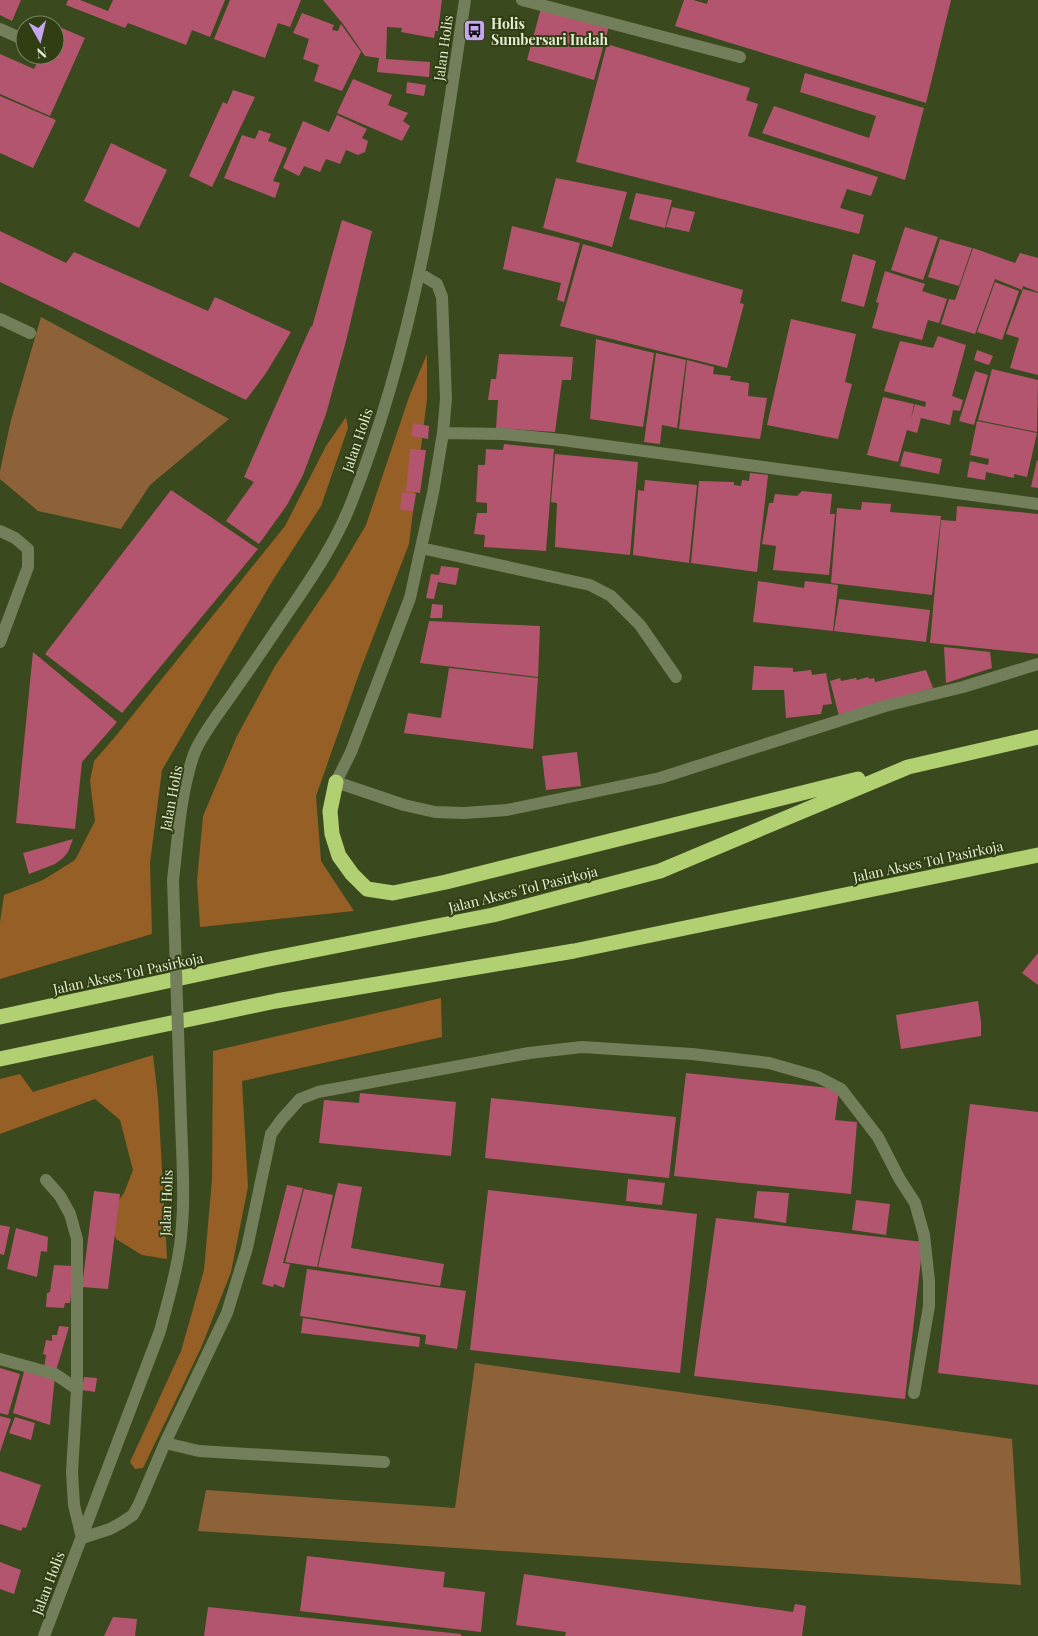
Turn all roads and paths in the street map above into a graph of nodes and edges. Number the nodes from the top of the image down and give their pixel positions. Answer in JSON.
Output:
{"nodes":[{"id":1,"x":465,"y":0,"type":"edge"},
{"id":2,"x":522,"y":0,"type":"edge"},
{"id":3,"x":0,"y":29,"type":"edge"},
{"id":4,"x":15,"y":35,"type":"edge"},
{"id":5,"x":740,"y":57,"type":"dead end"},
{"id":6,"x":420,"y":274,"type":"junction"},
{"id":7,"x":0,"y":319,"type":"edge"},
{"id":8,"x":30,"y":333,"type":"dead end"},
{"id":9,"x":443,"y":433,"type":"junction"},
{"id":10,"x":1038,"y":504,"type":"edge"},
{"id":11,"x":0,"y":531,"type":"edge"},
{"id":12,"x":421,"y":548,"type":"junction"},
{"id":13,"x":0,"y":642,"type":"edge"},
{"id":14,"x":1038,"y":664,"type":"edge"},
{"id":15,"x":676,"y":678,"type":"dead end"},
{"id":16,"x":1038,"y":737,"type":"edge"},
{"id":17,"x":908,"y":767,"type":"junction"},
{"id":18,"x":336,"y":782,"type":"junction"},
{"id":19,"x":1038,"y":855,"type":"edge"},
{"id":20,"x":0,"y":1017,"type":"edge"},
{"id":21,"x":0,"y":1059,"type":"edge"},
{"id":22,"x":46,"y":1180,"type":"dead end"},
{"id":23,"x":0,"y":1360,"type":"edge"},
{"id":24,"x":77,"y":1389,"type":"junction"},
{"id":25,"x":914,"y":1393,"type":"dead end"},
{"id":26,"x":165,"y":1443,"type":"junction"},
{"id":27,"x":384,"y":1462,"type":"dead end"},
{"id":28,"x":82,"y":1538,"type":"junction"},
{"id":29,"x":44,"y":1636,"type":"edge"}],
"edges":[{"from":1,"to":6,"type":"street","name":"Jalan Holis"},
{"from":2,"to":5,"type":"street"},
{"from":3,"to":4,"type":"street"},
{"from":6,"to":9,"type":"street"},
{"from":6,"to":28,"type":"street","name":"Jalan Holis","bridge":true},
{"from":7,"to":8,"type":"street"},
{"from":9,"to":10,"type":"street"},
{"from":9,"to":12,"type":"street"},
{"from":11,"to":13,"type":"street"},
{"from":12,"to":15,"type":"street"},
{"from":12,"to":18,"type":"street"},
{"from":14,"to":18,"type":"street"},
{"from":16,"to":17,"type":"highway","name":"Jalan Akses Tol Pasirkoja"},
{"from":17,"to":18,"type":"highway"},
{"from":17,"to":20,"type":"highway","name":"Jalan Akses Tol Pasirkoja"},
{"from":19,"to":21,"type":"highway","name":"Jalan Akses Tol Pasirkoja"},
{"from":22,"to":24,"type":"street"},
{"from":23,"to":24,"type":"street"},
{"from":24,"to":28,"type":"street"},
{"from":25,"to":26,"type":"street"},
{"from":26,"to":27,"type":"street"},
{"from":26,"to":28,"type":"street"},
{"from":28,"to":29,"type":"street","name":"Jalan Holis"}]}
